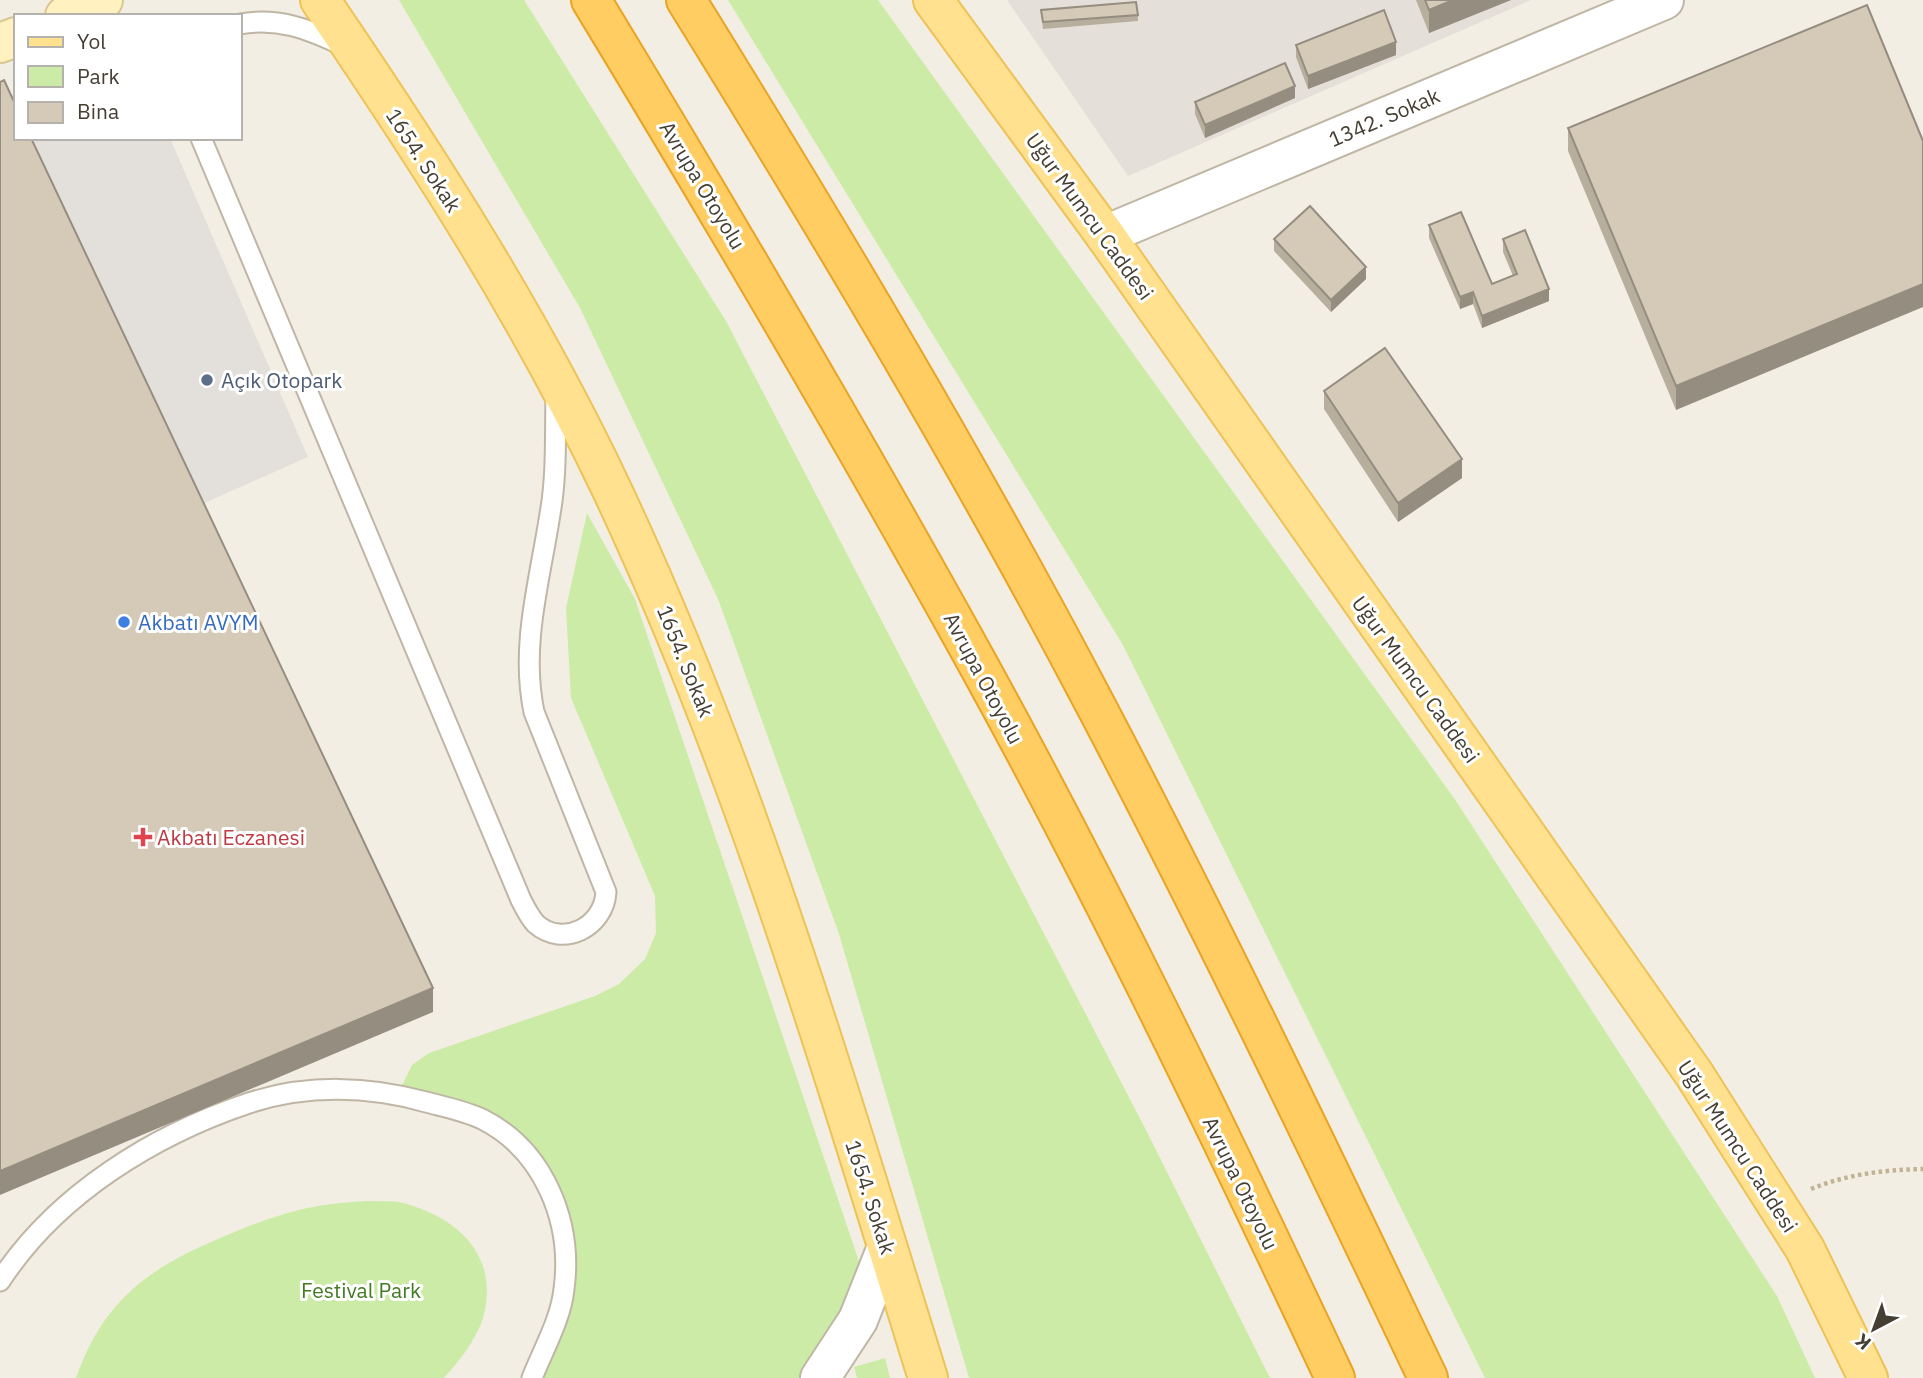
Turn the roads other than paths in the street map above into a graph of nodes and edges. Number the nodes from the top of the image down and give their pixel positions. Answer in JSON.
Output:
{"nodes":[{"id":1,"x":103,"y":0,"type":"edge"},
{"id":2,"x":591,"y":0,"type":"edge"},
{"id":3,"x":687,"y":0,"type":"edge"},
{"id":4,"x":933,"y":0,"type":"edge"},
{"id":5,"x":1664,"y":0,"type":"edge"},
{"id":6,"x":319,"y":2,"type":"edge"},
{"id":7,"x":70,"y":14,"type":"edge"},
{"id":8,"x":242,"y":24,"type":"edge"},
{"id":9,"x":355,"y":51,"type":"junction"},
{"id":10,"x":202,"y":140,"type":"edge"},
{"id":11,"x":1105,"y":235,"type":"junction"},
{"id":12,"x":556,"y":376,"type":"junction"},
{"id":13,"x":887,"y":1247,"type":"junction"},
{"id":14,"x":0,"y":1281,"type":"edge"},
{"id":15,"x":532,"y":1378,"type":"edge"},
{"id":16,"x":820,"y":1378,"type":"edge"},
{"id":17,"x":928,"y":1378,"type":"edge"},
{"id":18,"x":1335,"y":1378,"type":"edge"},
{"id":19,"x":1429,"y":1378,"type":"edge"},
{"id":20,"x":1868,"y":1378,"type":"edge"}],
"edges":[{"from":1,"to":7,"type":"street"},
{"from":2,"to":18,"type":"highway","name":"Avrupa Otoyolu"},
{"from":3,"to":19,"type":"highway"},
{"from":4,"to":11,"type":"main road","name":"Uğur Mumcu Caddesi"},
{"from":5,"to":11,"type":"street","name":"1342. Sokak"},
{"from":6,"to":9,"type":"main road","name":"1654. Sokak"},
{"from":8,"to":9,"type":"lane"},
{"from":9,"to":12,"type":"main road","name":"1654. Sokak"},
{"from":10,"to":12,"type":"lane"},
{"from":11,"to":20,"type":"main road","name":"Uğur Mumcu Caddesi"},
{"from":12,"to":13,"type":"main road","name":"1654. Sokak"},
{"from":13,"to":16,"type":"street"},
{"from":13,"to":17,"type":"main road","name":"1654. Sokak"},
{"from":14,"to":15,"type":"lane"}]}
